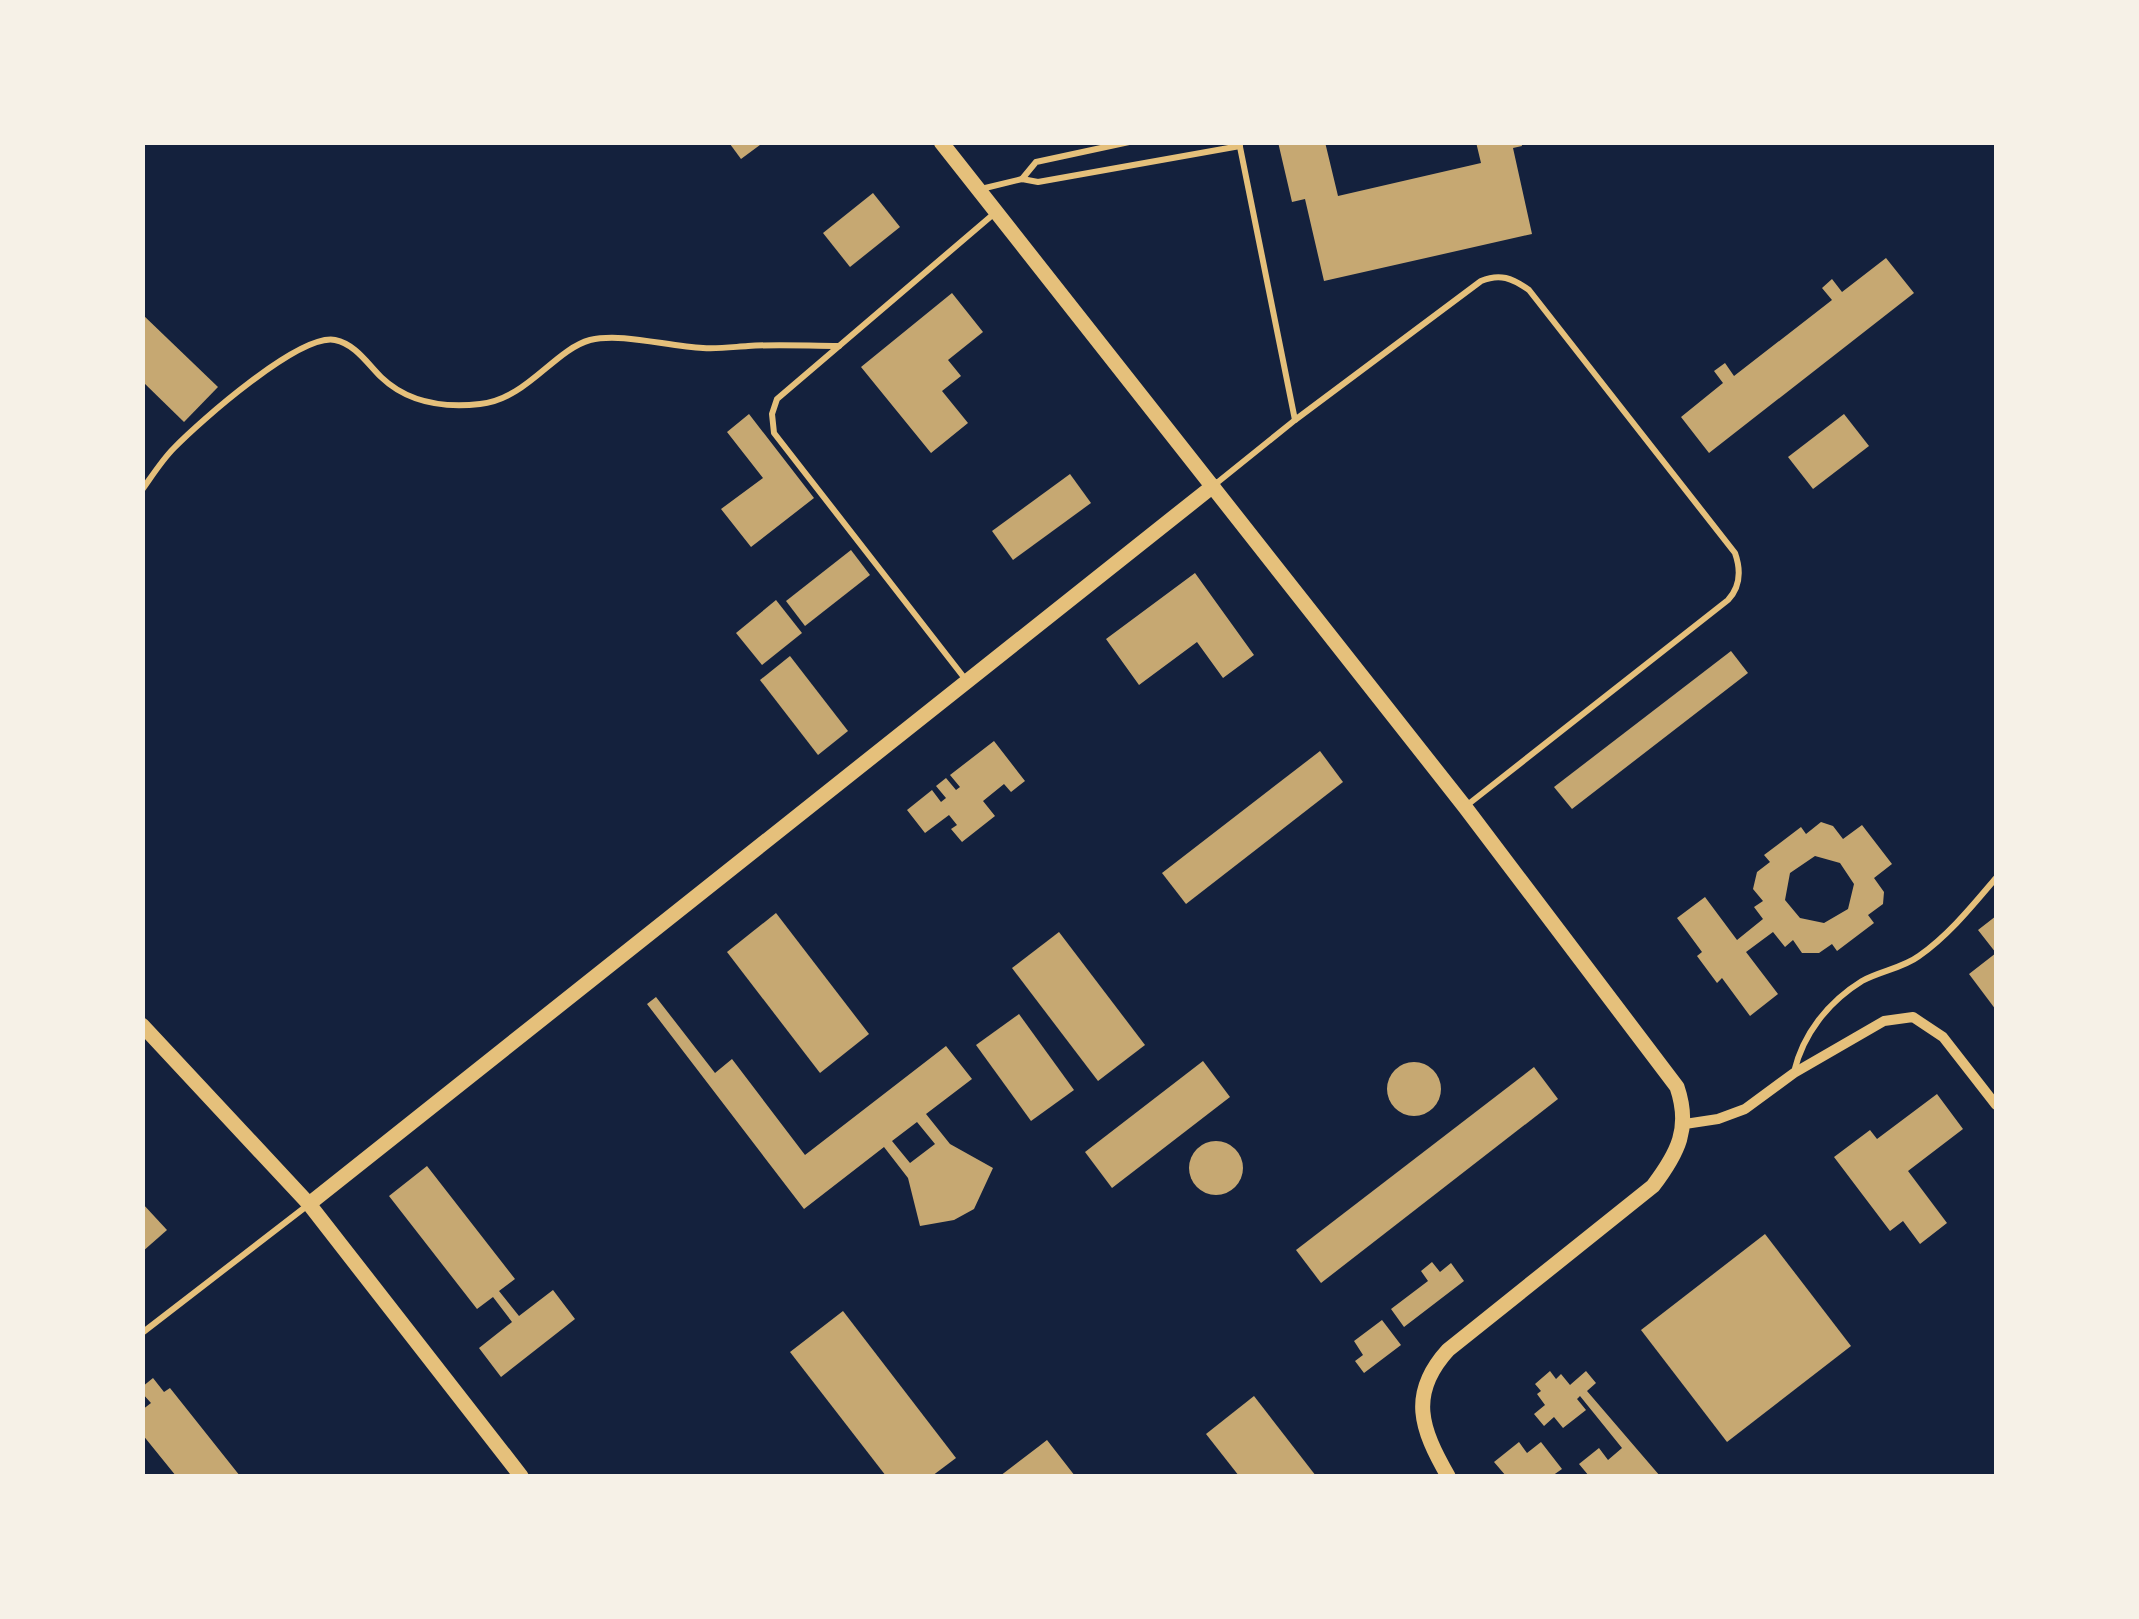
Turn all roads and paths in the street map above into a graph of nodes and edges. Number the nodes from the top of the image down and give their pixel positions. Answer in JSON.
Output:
{"nodes":[{"id":1,"x":942,"y":142,"type":"edge"},
{"id":2,"x":1129,"y":142,"type":"edge"},
{"id":3,"x":1240,"y":144,"type":"edge"},
{"id":4,"x":1022,"y":179,"type":"junction"},
{"id":5,"x":978,"y":189,"type":"junction"},
{"id":6,"x":996,"y":212,"type":"junction"},
{"id":7,"x":839,"y":346,"type":"junction"},
{"id":8,"x":1295,"y":420,"type":"junction"},
{"id":9,"x":1212,"y":486,"type":"junction"},
{"id":10,"x":142,"y":490,"type":"edge"},
{"id":11,"x":967,"y":682,"type":"junction"},
{"id":12,"x":1465,"y":806,"type":"junction"},
{"id":13,"x":1996,"y":878,"type":"edge"},
{"id":14,"x":142,"y":1025,"type":"edge"},
{"id":15,"x":1794,"y":1074,"type":"junction"},
{"id":16,"x":1996,"y":1105,"type":"edge"},
{"id":17,"x":1685,"y":1124,"type":"junction"},
{"id":18,"x":309,"y":1204,"type":"junction"},
{"id":19,"x":142,"y":1332,"type":"edge"},
{"id":20,"x":521,"y":1476,"type":"edge"},
{"id":21,"x":1448,"y":1476,"type":"edge"}],
"edges":[{"from":1,"to":5,"type":"street"},
{"from":2,"to":4,"type":"lane"},
{"from":3,"to":4,"type":"lane"},
{"from":3,"to":8,"type":"lane"},
{"from":4,"to":5,"type":"lane"},
{"from":5,"to":6,"type":"street"},
{"from":6,"to":7,"type":"lane"},
{"from":6,"to":9,"type":"street"},
{"from":7,"to":10,"type":"lane"},
{"from":7,"to":11,"type":"lane"},
{"from":8,"to":9,"type":"lane"},
{"from":8,"to":12,"type":"lane"},
{"from":9,"to":11,"type":"street"},
{"from":9,"to":12,"type":"street"},
{"from":11,"to":18,"type":"street"},
{"from":12,"to":17,"type":"street"},
{"from":13,"to":15,"type":"lane"},
{"from":14,"to":18,"type":"street"},
{"from":15,"to":16,"type":"street"},
{"from":15,"to":17,"type":"street"},
{"from":17,"to":21,"type":"street"},
{"from":18,"to":19,"type":"lane"},
{"from":18,"to":20,"type":"street"}]}
